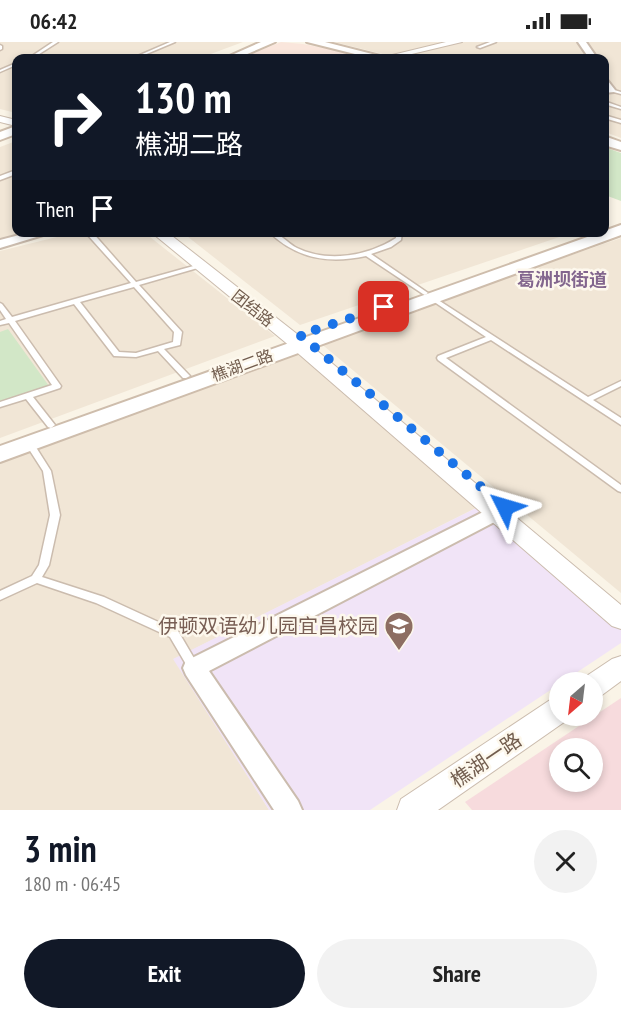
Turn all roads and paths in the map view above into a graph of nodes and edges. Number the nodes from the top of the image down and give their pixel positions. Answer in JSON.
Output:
{"nodes":[{"id":1,"x":56,"y":42,"type":"edge"},
{"id":2,"x":173,"y":42,"type":"edge"},
{"id":3,"x":258,"y":42,"type":"edge"},
{"id":4,"x":270,"y":42,"type":"edge"},
{"id":5,"x":312,"y":42,"type":"edge"},
{"id":6,"x":325,"y":42,"type":"edge"},
{"id":7,"x":458,"y":42,"type":"edge"},
{"id":8,"x":494,"y":42,"type":"edge"},
{"id":9,"x":479,"y":47,"type":"dead end"},
{"id":10,"x":37,"y":54,"type":"edge"},
{"id":11,"x":144,"y":54,"type":"edge"},
{"id":12,"x":228,"y":54,"type":"edge"},
{"id":13,"x":240,"y":54,"type":"edge"},
{"id":14,"x":368,"y":54,"type":"edge"},
{"id":15,"x":371,"y":54,"type":"edge"},
{"id":16,"x":404,"y":54,"type":"edge"},
{"id":17,"x":27,"y":237,"type":"edge"},
{"id":18,"x":93,"y":237,"type":"edge"},
{"id":19,"x":164,"y":237,"type":"edge"},
{"id":20,"x":174,"y":237,"type":"edge"},
{"id":21,"x":279,"y":237,"type":"edge"},
{"id":22,"x":399,"y":237,"type":"edge"},
{"id":23,"x":582,"y":237,"type":"edge"},
{"id":24,"x":601,"y":237,"type":"edge"},
{"id":25,"x":1,"y":244,"type":"edge"},
{"id":26,"x":367,"y":254,"type":"junction"},
{"id":27,"x":199,"y":266,"type":"junction"},
{"id":28,"x":135,"y":284,"type":"junction"},
{"id":29,"x":429,"y":296,"type":"junction"},
{"id":30,"x":75,"y":301,"type":"junction"},
{"id":31,"x":0,"y":305,"type":"edge"},
{"id":32,"x":11,"y":320,"type":"junction"},
{"id":33,"x":0,"y":323,"type":"edge"},
{"id":34,"x":491,"y":337,"type":"junction"},
{"id":35,"x":300,"y":340,"type":"junction"},
{"id":36,"x":159,"y":348,"type":"junction"},
{"id":37,"x":186,"y":376,"type":"junction"},
{"id":38,"x":621,"y":383,"type":"edge"},
{"id":39,"x":28,"y":396,"type":"junction"},
{"id":40,"x":587,"y":400,"type":"junction"},
{"id":41,"x":0,"y":405,"type":"edge"},
{"id":42,"x":621,"y":422,"type":"edge"},
{"id":43,"x":51,"y":425,"type":"junction"},
{"id":44,"x":29,"y":443,"type":"junction"},
{"id":45,"x":0,"y":444,"type":"edge"},
{"id":46,"x":0,"y":454,"type":"edge"},
{"id":47,"x":621,"y":489,"type":"edge"},
{"id":48,"x":495,"y":513,"type":"junction"},
{"id":49,"x":36,"y":579,"type":"junction"},
{"id":50,"x":0,"y":596,"type":"edge"},
{"id":51,"x":621,"y":604,"type":"edge"},
{"id":52,"x":621,"y":619,"type":"edge"},
{"id":53,"x":621,"y":667,"type":"edge"},
{"id":54,"x":194,"y":668,"type":"junction"},
{"id":55,"x":603,"y":679,"type":"edge"},
{"id":56,"x":549,"y":717,"type":"edge"},
{"id":57,"x":289,"y":810,"type":"edge"},
{"id":58,"x":412,"y":810,"type":"edge"}],
"edges":[{"from":1,"to":10,"type":"lane"},
{"from":2,"to":11,"type":"lane"},
{"from":3,"to":12,"type":"main road"},
{"from":4,"to":13,"type":"main road"},
{"from":5,"to":14,"type":"main road"},
{"from":6,"to":15,"type":"main road"},
{"from":7,"to":16,"type":"street"},
{"from":8,"to":9,"type":"lane"},
{"from":17,"to":25,"type":"street"},
{"from":18,"to":28,"type":"lane"},
{"from":19,"to":27,"type":"street","name":"团结路"},
{"from":20,"to":35,"type":"street","name":"团结路"},
{"from":21,"to":26,"type":"lane"},
{"from":22,"to":26,"type":"lane"},
{"from":23,"to":29,"type":"main road","name":"樵湖二路"},
{"from":24,"to":29,"type":"main road","name":"樵湖二路"},
{"from":26,"to":29,"type":"lane"},
{"from":27,"to":28,"type":"lane"},
{"from":27,"to":35,"type":"street","name":"团结路"},
{"from":28,"to":30,"type":"lane"},
{"from":28,"to":36,"type":"lane"},
{"from":29,"to":34,"type":"lane"},
{"from":29,"to":35,"type":"main road","name":"樵湖二路"},
{"from":30,"to":32,"type":"lane"},
{"from":30,"to":36,"type":"lane"},
{"from":31,"to":32,"type":"lane"},
{"from":32,"to":33,"type":"lane"},
{"from":32,"to":39,"type":"lane"},
{"from":34,"to":40,"type":"lane"},
{"from":34,"to":47,"type":"lane"},
{"from":35,"to":37,"type":"main road","name":"樵湖二路"},
{"from":35,"to":44,"type":"main road","name":"樵湖二路"},
{"from":35,"to":48,"type":"street","name":"团结路"},
{"from":35,"to":51,"type":"street","name":"团结路"},
{"from":36,"to":37,"type":"lane"},
{"from":37,"to":43,"type":"main road","name":"樵湖二路"},
{"from":38,"to":40,"type":"lane"},
{"from":39,"to":41,"type":"lane"},
{"from":39,"to":43,"type":"lane"},
{"from":40,"to":42,"type":"lane"},
{"from":43,"to":45,"type":"main road","name":"樵湖二路"},
{"from":44,"to":46,"type":"main road","name":"樵湖二路"},
{"from":44,"to":49,"type":"lane"},
{"from":48,"to":52,"type":"street","name":"团结路"},
{"from":48,"to":54,"type":"street"},
{"from":49,"to":50,"type":"lane"},
{"from":49,"to":54,"type":"lane"},
{"from":53,"to":55,"type":"street"},
{"from":54,"to":57,"type":"street"},
{"from":56,"to":58,"type":"street","name":"樵湖一路"}]}
